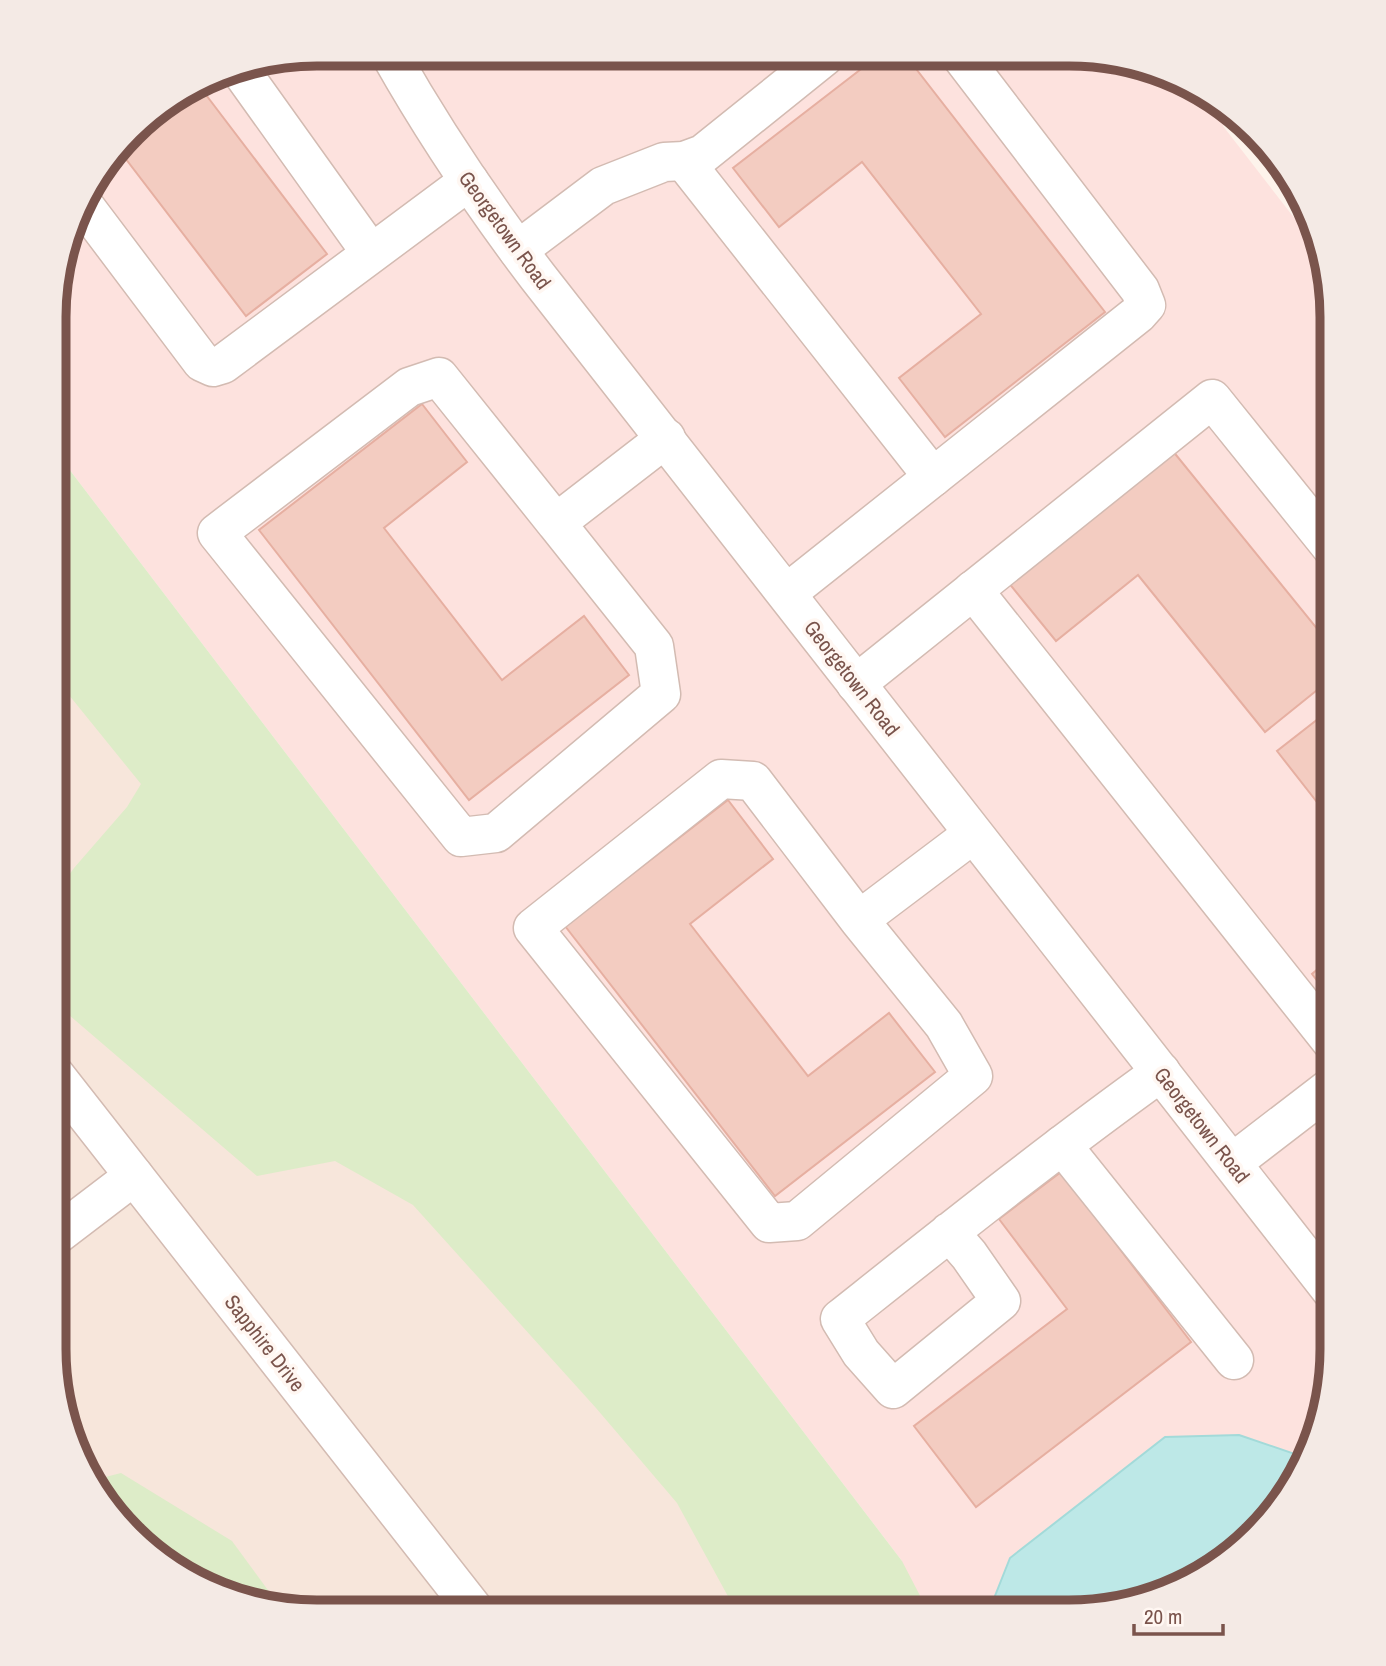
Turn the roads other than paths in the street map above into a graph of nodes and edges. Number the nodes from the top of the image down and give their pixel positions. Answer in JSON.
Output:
{"nodes":[{"id":1,"x":397,"y":66,"type":"edge"},
{"id":2,"x":812,"y":66,"type":"edge"},
{"id":3,"x":969,"y":66,"type":"edge"},
{"id":4,"x":245,"y":77,"type":"edge"},
{"id":5,"x":684,"y":161,"type":"junction"},
{"id":6,"x":469,"y":181,"type":"junction"},
{"id":7,"x":89,"y":212,"type":"edge"},
{"id":8,"x":518,"y":250,"type":"junction"},
{"id":9,"x":371,"y":253,"type":"junction"},
{"id":10,"x":666,"y":438,"type":"junction"},
{"id":11,"x":933,"y":477,"type":"junction"},
{"id":12,"x":556,"y":523,"type":"junction"},
{"id":13,"x":1320,"y":533,"type":"edge"},
{"id":14,"x":973,"y":590,"type":"junction"},
{"id":15,"x":787,"y":593,"type":"junction"},
{"id":16,"x":856,"y":684,"type":"junction"},
{"id":17,"x":974,"y":834,"type":"junction"},
{"id":18,"x":859,"y":920,"type":"junction"},
{"id":19,"x":1320,"y":1027,"type":"edge"},
{"id":20,"x":1161,"y":1072,"type":"junction"},
{"id":21,"x":66,"y":1089,"type":"edge"},
{"id":22,"x":1320,"y":1096,"type":"edge"},
{"id":23,"x":1062,"y":1145,"type":"junction"},
{"id":24,"x":1232,"y":1164,"type":"junction"},
{"id":25,"x":134,"y":1176,"type":"junction"},
{"id":26,"x":66,"y":1228,"type":"edge"},
{"id":27,"x":949,"y":1232,"type":"dead end"},
{"id":28,"x":1320,"y":1276,"type":"edge"},
{"id":29,"x":1234,"y":1360,"type":"dead end"},
{"id":30,"x":466,"y":1600,"type":"edge"}],
"edges":[{"from":1,"to":6,"type":"street","name":"Georgetown Road"},
{"from":2,"to":5,"type":"street"},
{"from":3,"to":11,"type":"street"},
{"from":4,"to":9,"type":"street"},
{"from":5,"to":8,"type":"street"},
{"from":5,"to":11,"type":"street"},
{"from":6,"to":8,"type":"street","name":"Georgetown Road"},
{"from":6,"to":9,"type":"street"},
{"from":7,"to":9,"type":"street"},
{"from":8,"to":10,"type":"street","name":"Georgetown Road"},
{"from":10,"to":12,"type":"street"},
{"from":10,"to":15,"type":"street","name":"Georgetown Road"},
{"from":11,"to":15,"type":"street"},
{"from":12,"to":12,"type":"street"},
{"from":13,"to":14,"type":"street"},
{"from":14,"to":16,"type":"street"},
{"from":14,"to":19,"type":"street"},
{"from":15,"to":16,"type":"street","name":"Georgetown Road"},
{"from":16,"to":17,"type":"street","name":"Georgetown Road"},
{"from":17,"to":18,"type":"street"},
{"from":17,"to":20,"type":"street","name":"Georgetown Road"},
{"from":18,"to":18,"type":"street"},
{"from":20,"to":23,"type":"street"},
{"from":20,"to":24,"type":"street","name":"Georgetown Road"},
{"from":21,"to":25,"type":"street","name":"Sapphire Drive"},
{"from":22,"to":24,"type":"street"},
{"from":23,"to":27,"type":"street"},
{"from":23,"to":29,"type":"street"},
{"from":24,"to":28,"type":"street","name":"Georgetown Road"},
{"from":25,"to":26,"type":"street"},
{"from":25,"to":30,"type":"street","name":"Sapphire Drive"}]}
